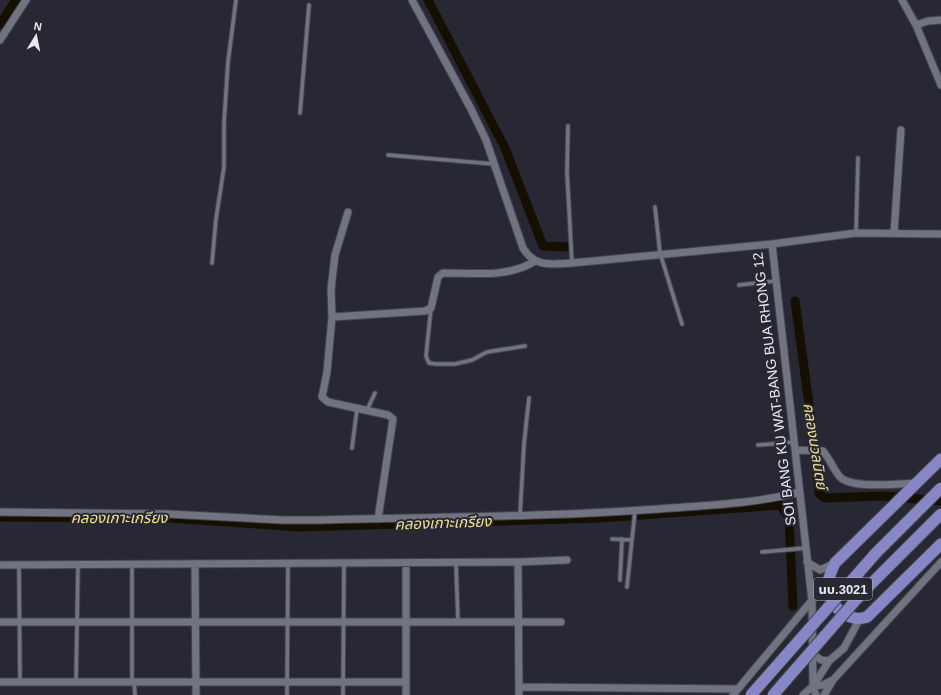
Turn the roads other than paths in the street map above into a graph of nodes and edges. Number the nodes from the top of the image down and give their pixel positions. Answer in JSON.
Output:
{"nodes":[{"id":1,"x":26,"y":0,"type":"edge"},
{"id":2,"x":236,"y":0,"type":"edge"},
{"id":3,"x":412,"y":0,"type":"edge"},
{"id":4,"x":902,"y":0,"type":"edge"},
{"id":5,"x":309,"y":5,"type":"dead end"},
{"id":6,"x":941,"y":20,"type":"edge"},
{"id":7,"x":916,"y":25,"type":"junction"},
{"id":8,"x":0,"y":40,"type":"edge"},
{"id":9,"x":941,"y":85,"type":"edge"},
{"id":10,"x":300,"y":114,"type":"dead end"},
{"id":11,"x":568,"y":126,"type":"dead end"},
{"id":12,"x":901,"y":130,"type":"dead end"},
{"id":13,"x":388,"y":156,"type":"dead end"},
{"id":14,"x":858,"y":158,"type":"dead end"},
{"id":15,"x":495,"y":164,"type":"junction"},
{"id":16,"x":655,"y":207,"type":"dead end"},
{"id":17,"x":348,"y":212,"type":"dead end"},
{"id":18,"x":856,"y":233,"type":"junction"},
{"id":19,"x":894,"y":233,"type":"junction"},
{"id":20,"x":941,"y":234,"type":"edge"},
{"id":21,"x":772,"y":244,"type":"junction"},
{"id":22,"x":660,"y":253,"type":"junction"},
{"id":23,"x":535,"y":261,"type":"junction"},
{"id":24,"x":212,"y":263,"type":"dead end"},
{"id":25,"x":572,"y":263,"type":"junction"},
{"id":26,"x":776,"y":281,"type":"junction"},
{"id":27,"x":739,"y":285,"type":"dead end"},
{"id":28,"x":432,"y":308,"type":"junction"},
{"id":29,"x":332,"y":317,"type":"junction"},
{"id":30,"x":682,"y":324,"type":"dead end"},
{"id":31,"x":525,"y":346,"type":"dead end"},
{"id":32,"x":375,"y":393,"type":"dead end"},
{"id":33,"x":529,"y":398,"type":"dead end"},
{"id":34,"x":357,"y":409,"type":"junction"},
{"id":35,"x":367,"y":411,"type":"junction"},
{"id":36,"x":794,"y":442,"type":"junction"},
{"id":37,"x":758,"y":445,"type":"dead end"},
{"id":38,"x":352,"y":448,"type":"dead end"},
{"id":39,"x":795,"y":450,"type":"junction"},
{"id":40,"x":941,"y":459,"type":"edge"},
{"id":41,"x":916,"y":483,"type":"junction"},
{"id":42,"x":941,"y":488,"type":"edge"},
{"id":43,"x":800,"y":492,"type":"junction"},
{"id":44,"x":0,"y":512,"type":"edge"},
{"id":45,"x":635,"y":512,"type":"junction"},
{"id":46,"x":941,"y":514,"type":"edge"},
{"id":47,"x":520,"y":515,"type":"junction"},
{"id":48,"x":378,"y":518,"type":"junction"},
{"id":49,"x":612,"y":539,"type":"dead end"},
{"id":50,"x":622,"y":539,"type":"junction"},
{"id":51,"x":632,"y":540,"type":"junction"},
{"id":52,"x":941,"y":544,"type":"edge"},
{"id":53,"x":803,"y":549,"type":"junction"},
{"id":54,"x":762,"y":552,"type":"dead end"},
{"id":55,"x":567,"y":560,"type":"dead end"},
{"id":56,"x":518,"y":562,"type":"junction"},
{"id":57,"x":807,"y":562,"type":"junction"},
{"id":58,"x":941,"y":562,"type":"edge"},
{"id":59,"x":406,"y":563,"type":"junction"},
{"id":60,"x":456,"y":563,"type":"junction"},
{"id":61,"x":835,"y":563,"type":"junction"},
{"id":62,"x":288,"y":564,"type":"junction"},
{"id":63,"x":344,"y":564,"type":"junction"},
{"id":64,"x":0,"y":565,"type":"edge"},
{"id":65,"x":20,"y":565,"type":"junction"},
{"id":66,"x":78,"y":565,"type":"junction"},
{"id":67,"x":132,"y":565,"type":"junction"},
{"id":68,"x":195,"y":565,"type":"junction"},
{"id":69,"x":620,"y":580,"type":"dead end"},
{"id":70,"x":828,"y":581,"type":"junction"},
{"id":71,"x":627,"y":587,"type":"dead end"},
{"id":72,"x":812,"y":601,"type":"junction"},
{"id":73,"x":859,"y":620,"type":"junction"},
{"id":74,"x":0,"y":622,"type":"edge"},
{"id":75,"x":20,"y":622,"type":"junction"},
{"id":76,"x":77,"y":622,"type":"junction"},
{"id":77,"x":344,"y":622,"type":"junction"},
{"id":78,"x":406,"y":622,"type":"junction"},
{"id":79,"x":458,"y":622,"type":"junction"},
{"id":80,"x":519,"y":622,"type":"junction"},
{"id":81,"x":561,"y":622,"type":"dead end"},
{"id":82,"x":133,"y":623,"type":"junction"},
{"id":83,"x":196,"y":623,"type":"junction"},
{"id":84,"x":288,"y":623,"type":"junction"},
{"id":85,"x":813,"y":654,"type":"junction"},
{"id":86,"x":829,"y":661,"type":"junction"},
{"id":87,"x":833,"y":680,"type":"junction"},
{"id":88,"x":0,"y":682,"type":"edge"},
{"id":89,"x":20,"y":682,"type":"junction"},
{"id":90,"x":76,"y":682,"type":"junction"},
{"id":91,"x":133,"y":682,"type":"junction"},
{"id":92,"x":196,"y":682,"type":"junction"},
{"id":93,"x":287,"y":682,"type":"junction"},
{"id":94,"x":344,"y":682,"type":"junction"},
{"id":95,"x":406,"y":682,"type":"junction"},
{"id":96,"x":813,"y":686,"type":"junction"},
{"id":97,"x":691,"y":688,"type":"junction"},
{"id":98,"x":738,"y":689,"type":"junction"},
{"id":99,"x":519,"y":691,"type":"edge"},
{"id":100,"x":581,"y":691,"type":"edge"},
{"id":101,"x":644,"y":692,"type":"edge"},
{"id":102,"x":135,"y":695,"type":"edge"},
{"id":103,"x":196,"y":695,"type":"edge"},
{"id":104,"x":287,"y":695,"type":"edge"},
{"id":105,"x":343,"y":695,"type":"edge"},
{"id":106,"x":406,"y":695,"type":"edge"},
{"id":107,"x":704,"y":695,"type":"edge"},
{"id":108,"x":733,"y":695,"type":"edge"},
{"id":109,"x":751,"y":695,"type":"edge"},
{"id":110,"x":774,"y":695,"type":"edge"},
{"id":111,"x":803,"y":695,"type":"edge"},
{"id":112,"x":816,"y":695,"type":"edge"},
{"id":113,"x":824,"y":695,"type":"edge"}],
"edges":[{"from":1,"to":8,"type":"street"},
{"from":2,"to":24,"type":"lane"},
{"from":3,"to":15,"type":"street"},
{"from":4,"to":7,"type":"street"},
{"from":5,"to":10,"type":"lane"},
{"from":6,"to":7,"type":"street"},
{"from":7,"to":9,"type":"street"},
{"from":11,"to":25,"type":"lane"},
{"from":12,"to":19,"type":"street"},
{"from":13,"to":15,"type":"lane"},
{"from":14,"to":18,"type":"lane"},
{"from":15,"to":23,"type":"street"},
{"from":16,"to":22,"type":"lane"},
{"from":17,"to":29,"type":"street"},
{"from":18,"to":19,"type":"street"},
{"from":18,"to":21,"type":"street"},
{"from":19,"to":20,"type":"street"},
{"from":21,"to":22,"type":"street","name":"SOI BANG KU WAT-BANG BUA RHONG 12"},
{"from":21,"to":26,"type":"street","name":"SOI BANG KU WAT-BANG BUA RHONG 12"},
{"from":22,"to":25,"type":"street","name":"SOI BANG KU WAT-BANG BUA RHONG 12"},
{"from":22,"to":30,"type":"lane"},
{"from":23,"to":25,"type":"street","name":"SOI BANG KU WAT-BANG BUA RHONG 12"},
{"from":23,"to":28,"type":"street"},
{"from":26,"to":27,"type":"lane"},
{"from":26,"to":36,"type":"street","name":"SOI BANG KU WAT-BANG BUA RHONG 12"},
{"from":28,"to":29,"type":"street"},
{"from":28,"to":31,"type":"lane"},
{"from":29,"to":34,"type":"street"},
{"from":32,"to":35,"type":"lane"},
{"from":33,"to":47,"type":"lane"},
{"from":34,"to":35,"type":"street"},
{"from":34,"to":38,"type":"lane"},
{"from":35,"to":48,"type":"street"},
{"from":36,"to":37,"type":"lane"},
{"from":36,"to":39,"type":"street","name":"SOI BANG KU WAT-BANG BUA RHONG 12"},
{"from":39,"to":41,"type":"street"},
{"from":39,"to":43,"type":"street","name":"SOI BANG KU WAT-BANG BUA RHONG 12"},
{"from":40,"to":41,"type":"main road"},
{"from":41,"to":61,"type":"main road"},
{"from":42,"to":109,"type":"main road","number":"นบ.3021","bridge":true},
{"from":43,"to":45,"type":"street"},
{"from":43,"to":53,"type":"street","name":"SOI BANG KU WAT-BANG BUA RHONG 12"},
{"from":44,"to":48,"type":"street"},
{"from":45,"to":47,"type":"street"},
{"from":45,"to":51,"type":"lane"},
{"from":46,"to":110,"type":"main road","number":"นบ.3021","bridge":true},
{"from":47,"to":48,"type":"street"},
{"from":49,"to":50,"type":"lane"},
{"from":50,"to":51,"type":"lane"},
{"from":50,"to":69,"type":"lane"},
{"from":51,"to":71,"type":"lane"},
{"from":52,"to":73,"type":"main road"},
{"from":53,"to":54,"type":"lane"},
{"from":53,"to":57,"type":"street","name":"SOI BANG KU WAT-BANG BUA RHONG 12"},
{"from":55,"to":56,"type":"street"},
{"from":56,"to":60,"type":"street"},
{"from":56,"to":80,"type":"street"},
{"from":57,"to":61,"type":"street"},
{"from":57,"to":72,"type":"street","name":"SOI BANG KU WAT-BANG BUA RHONG 12"},
{"from":58,"to":87,"type":"street"},
{"from":59,"to":60,"type":"street"},
{"from":59,"to":63,"type":"street"},
{"from":59,"to":78,"type":"street"},
{"from":60,"to":79,"type":"lane"},
{"from":61,"to":70,"type":"main road"},
{"from":62,"to":63,"type":"street"},
{"from":62,"to":68,"type":"street"},
{"from":62,"to":84,"type":"lane"},
{"from":63,"to":77,"type":"lane"},
{"from":64,"to":65,"type":"street"},
{"from":65,"to":66,"type":"street"},
{"from":65,"to":75,"type":"lane"},
{"from":66,"to":67,"type":"street"},
{"from":66,"to":76,"type":"lane"},
{"from":67,"to":68,"type":"street"},
{"from":67,"to":82,"type":"lane"},
{"from":68,"to":83,"type":"street"},
{"from":70,"to":72,"type":"street"},
{"from":70,"to":73,"type":"main road"},
{"from":72,"to":85,"type":"street","name":"SOI BANG KU WAT-BANG BUA RHONG 12"},
{"from":72,"to":98,"type":"street"},
{"from":73,"to":86,"type":"street"},
{"from":74,"to":75,"type":"street"},
{"from":75,"to":76,"type":"street"},
{"from":75,"to":89,"type":"lane"},
{"from":76,"to":82,"type":"street"},
{"from":76,"to":90,"type":"lane"},
{"from":77,"to":78,"type":"street"},
{"from":77,"to":84,"type":"street"},
{"from":77,"to":94,"type":"lane"},
{"from":78,"to":79,"type":"street"},
{"from":78,"to":95,"type":"street"},
{"from":79,"to":80,"type":"street"},
{"from":80,"to":81,"type":"street"},
{"from":80,"to":99,"type":"street"},
{"from":82,"to":83,"type":"street"},
{"from":82,"to":91,"type":"lane"},
{"from":83,"to":84,"type":"street"},
{"from":83,"to":92,"type":"street"},
{"from":84,"to":93,"type":"lane"},
{"from":85,"to":86,"type":"street"},
{"from":85,"to":96,"type":"street","name":"SOI BANG KU WAT-BANG BUA RHONG 12"},
{"from":86,"to":96,"type":"street"},
{"from":87,"to":96,"type":"street"},
{"from":87,"to":113,"type":"street"},
{"from":88,"to":89,"type":"street"},
{"from":89,"to":90,"type":"street"},
{"from":90,"to":91,"type":"street"},
{"from":91,"to":92,"type":"street"},
{"from":91,"to":102,"type":"lane"},
{"from":92,"to":93,"type":"street"},
{"from":92,"to":103,"type":"street"},
{"from":93,"to":94,"type":"street"},
{"from":93,"to":104,"type":"lane"},
{"from":94,"to":95,"type":"street"},
{"from":94,"to":105,"type":"lane"},
{"from":95,"to":106,"type":"street"},
{"from":96,"to":111,"type":"street"},
{"from":96,"to":112,"type":"street","name":"SOI BANG KU WAT-BANG BUA RHONG 12"},
{"from":97,"to":98,"type":"street"},
{"from":97,"to":101,"type":"street"},
{"from":97,"to":107,"type":"street"},
{"from":98,"to":108,"type":"street"},
{"from":99,"to":100,"type":"street"},
{"from":100,"to":101,"type":"street"}]}
